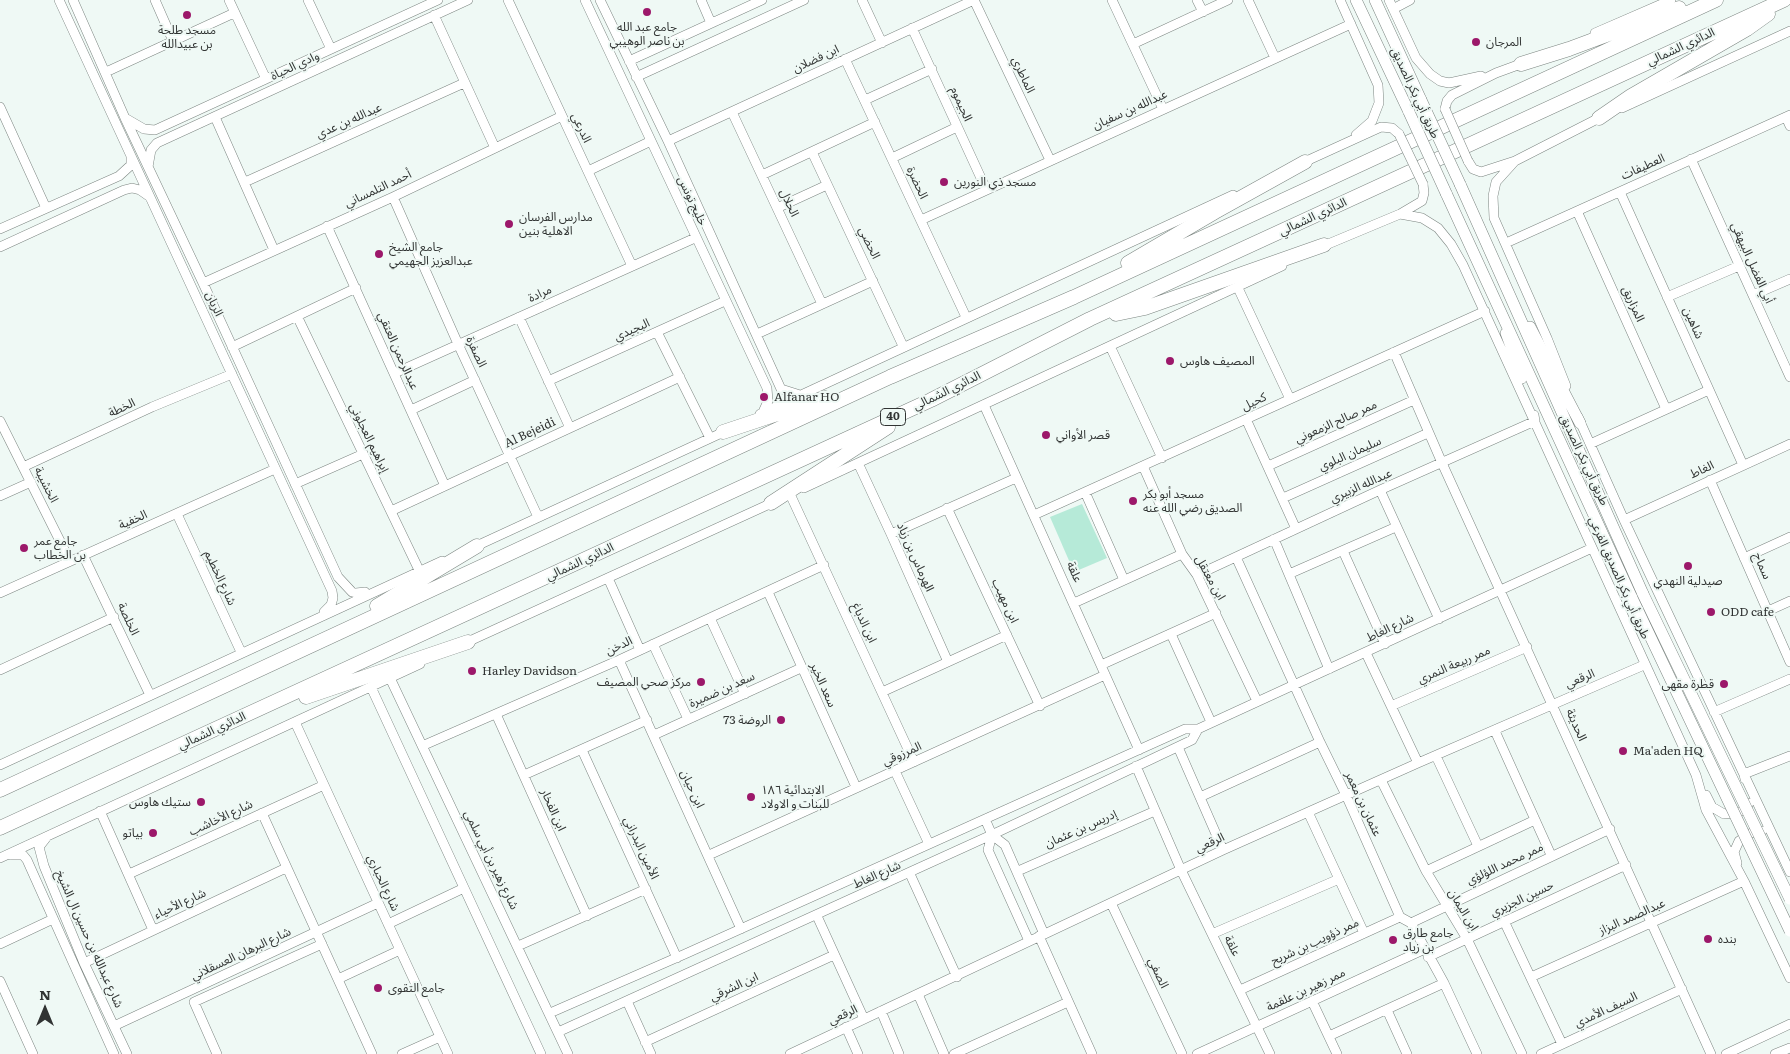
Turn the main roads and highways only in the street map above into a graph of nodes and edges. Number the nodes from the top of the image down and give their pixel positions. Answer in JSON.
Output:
{"nodes":[{"id":1,"x":1356,"y":0,"type":"edge"},
{"id":2,"x":1375,"y":0,"type":"edge"},
{"id":3,"x":1701,"y":0,"type":"edge"},
{"id":4,"x":1716,"y":0,"type":"edge"},
{"id":5,"x":1785,"y":0,"type":"edge"},
{"id":6,"x":1521,"y":64,"type":"road end"},
{"id":7,"x":1599,"y":118,"type":"road end"},
{"id":8,"x":1305,"y":162,"type":"road end"},
{"id":9,"x":1324,"y":245,"type":"road end"},
{"id":10,"x":1503,"y":282,"type":"junction"},
{"id":11,"x":1074,"y":297,"type":"junction"},
{"id":12,"x":1090,"y":319,"type":"junction"},
{"id":13,"x":890,"y":377,"type":"junction"},
{"id":14,"x":931,"y":400,"type":"junction"},
{"id":15,"x":1580,"y":423,"type":"road end"},
{"id":16,"x":717,"y":435,"type":"road end"},
{"id":17,"x":771,"y":503,"type":"road end"},
{"id":18,"x":477,"y":546,"type":"road end"},
{"id":19,"x":468,"y":642,"type":"road end"},
{"id":20,"x":310,"y":645,"type":"junction"},
{"id":21,"x":239,"y":720,"type":"junction"},
{"id":22,"x":0,"y":790,"type":"edge"},
{"id":23,"x":0,"y":828,"type":"edge"},
{"id":24,"x":1790,"y":899,"type":"edge"},
{"id":25,"x":1790,"y":931,"type":"edge"}],
"edges":[{"from":1,"to":25,"type":"main road","name":"طريق أبي بكر الصديق","bridge":true},
{"from":2,"to":10,"type":"main road","name":"طريق أبي بكر الصديق","bridge":true},
{"from":3,"to":6,"type":"highway"},
{"from":4,"to":11,"type":"highway"},
{"from":5,"to":7,"type":"highway"},
{"from":5,"to":12,"type":"highway","name":"الدائري الشمالي","number":"40"},
{"from":8,"to":11,"type":"highway"},
{"from":9,"to":12,"type":"highway"},
{"from":10,"to":15,"type":"main road"},
{"from":10,"to":24,"type":"main road","name":"طريق أبي بكر الصديق","bridge":true},
{"from":11,"to":13,"type":"highway"},
{"from":12,"to":14,"type":"highway","name":"الدائري الشمالي","number":"40"},
{"from":13,"to":16,"type":"highway"},
{"from":13,"to":20,"type":"highway"},
{"from":14,"to":17,"type":"highway"},
{"from":14,"to":21,"type":"highway","name":"الدائري الشمالي","number":"40"},
{"from":18,"to":20,"type":"highway"},
{"from":19,"to":21,"type":"highway"},
{"from":20,"to":22,"type":"highway"},
{"from":21,"to":23,"type":"highway","name":"الدائري الشمالي","number":"40"}]}
